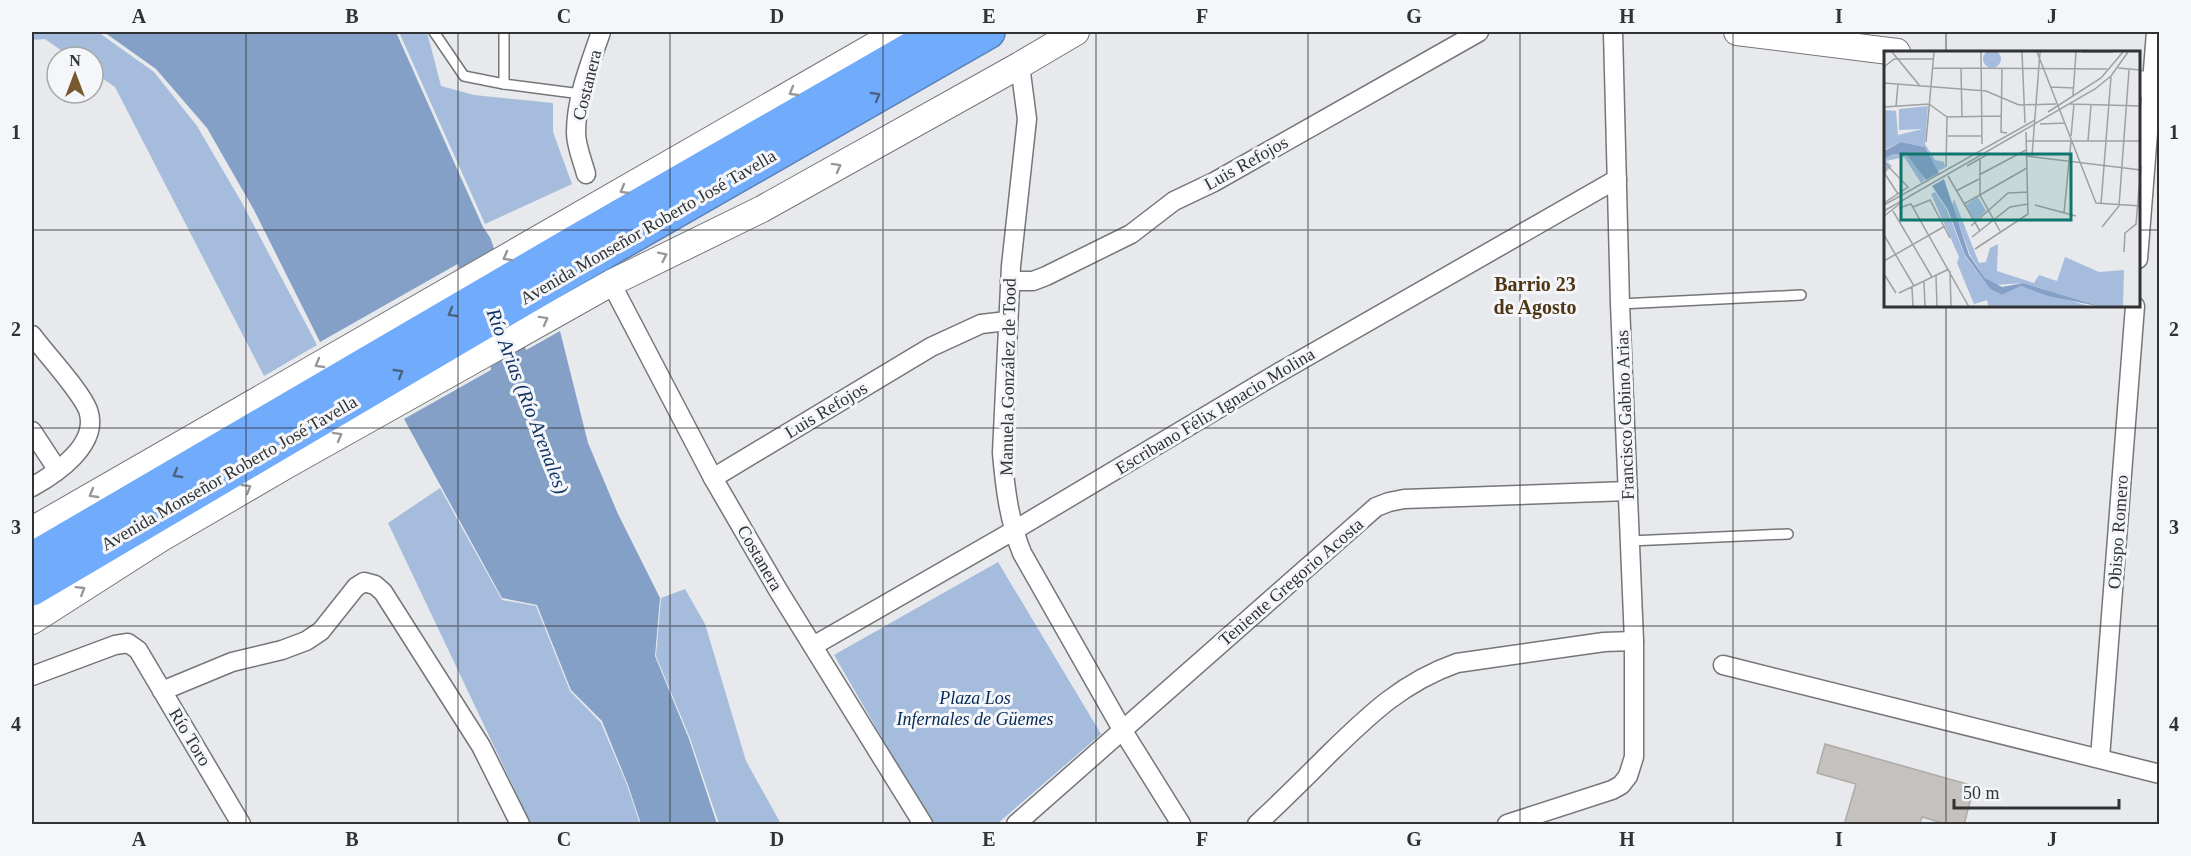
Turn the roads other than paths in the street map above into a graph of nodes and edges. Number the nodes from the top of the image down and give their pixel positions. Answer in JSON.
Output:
{"nodes":[{"id":1,"x":434,"y":32,"type":"edge"},
{"id":2,"x":504,"y":32,"type":"edge"},
{"id":3,"x":601,"y":32,"type":"edge"},
{"id":4,"x":898,"y":32,"type":"edge"},
{"id":5,"x":940,"y":32,"type":"edge"},
{"id":6,"x":988,"y":32,"type":"edge"},
{"id":7,"x":1076,"y":32,"type":"edge"},
{"id":8,"x":1479,"y":32,"type":"edge"},
{"id":9,"x":1613,"y":32,"type":"edge"},
{"id":10,"x":1737,"y":32,"type":"edge"},
{"id":11,"x":2156,"y":32,"type":"edge"},
{"id":12,"x":1889,"y":51,"type":"edge"},
{"id":13,"x":1020,"y":65,"type":"junction"},
{"id":14,"x":504,"y":84,"type":"junction"},
{"id":15,"x":2150,"y":86,"type":"edge"},
{"id":16,"x":581,"y":94,"type":"junction"},
{"id":17,"x":586,"y":174,"type":"dead end"},
{"id":18,"x":1617,"y":179,"type":"junction"},
{"id":19,"x":2140,"y":243,"type":"edge"},
{"id":20,"x":583,"y":253,"type":"junction"},
{"id":21,"x":1010,"y":281,"type":"junction"},
{"id":22,"x":1801,"y":296,"type":"dead end"},
{"id":23,"x":1620,"y":303,"type":"junction"},
{"id":24,"x":2135,"y":308,"type":"edge"},
{"id":25,"x":1007,"y":321,"type":"junction"},
{"id":26,"x":32,"y":335,"type":"edge"},
{"id":27,"x":32,"y":431,"type":"edge"},
{"id":28,"x":270,"y":434,"type":"junction"},
{"id":29,"x":57,"y":469,"type":"junction"},
{"id":30,"x":713,"y":478,"type":"junction"},
{"id":31,"x":32,"y":486,"type":"edge"},
{"id":32,"x":1628,"y":491,"type":"junction"},
{"id":33,"x":32,"y":530,"type":"edge"},
{"id":34,"x":1013,"y":531,"type":"junction"},
{"id":35,"x":1788,"y":534,"type":"dead end"},
{"id":36,"x":1630,"y":541,"type":"junction"},
{"id":37,"x":32,"y":559,"type":"edge"},
{"id":38,"x":32,"y":589,"type":"edge"},
{"id":39,"x":32,"y":621,"type":"edge"},
{"id":40,"x":1634,"y":641,"type":"junction"},
{"id":41,"x":813,"y":646,"type":"junction"},
{"id":42,"x":1723,"y":665,"type":"dead end"},
{"id":43,"x":32,"y":676,"type":"edge"},
{"id":44,"x":162,"y":691,"type":"junction"},
{"id":45,"x":1122,"y":731,"type":"junction"},
{"id":46,"x":2100,"y":758,"type":"junction"},
{"id":47,"x":2160,"y":774,"type":"edge"},
{"id":48,"x":241,"y":825,"type":"edge"},
{"id":49,"x":520,"y":825,"type":"edge"},
{"id":50,"x":923,"y":825,"type":"edge"},
{"id":51,"x":1016,"y":825,"type":"edge"},
{"id":52,"x":1181,"y":825,"type":"edge"},
{"id":53,"x":1257,"y":825,"type":"edge"},
{"id":54,"x":1507,"y":825,"type":"edge"}],
"edges":[{"from":1,"to":14,"type":"lane"},
{"from":2,"to":14,"type":"lane"},
{"from":3,"to":16,"type":"street","name":"Costanera"},
{"from":4,"to":20,"type":"street","one_way":true},
{"from":5,"to":20,"type":"highway","name":"Avenida Monseñor Roberto José Tavella"},
{"from":20,"to":6,"type":"highway","name":"Avenida Monseñor Roberto José Tavella","one_way":true},
{"from":7,"to":13,"type":"street"},
{"from":8,"to":21,"type":"street","name":"Luis Refojos"},
{"from":9,"to":18,"type":"street","name":"Francisco Gabino Arias"},
{"from":10,"to":12,"type":"street"},
{"from":11,"to":15,"type":"street"},
{"from":20,"to":13,"type":"street","one_way":true},
{"from":13,"to":21,"type":"street","name":"Manuela González de Tood"},
{"from":14,"to":16,"type":"lane"},
{"from":15,"to":19,"type":"street"},
{"from":16,"to":17,"type":"street","name":"Costanera"},
{"from":18,"to":23,"type":"street","name":"Francisco Gabino Arias"},
{"from":18,"to":34,"type":"street","name":"Escribano Félix Ignacio Molina"},
{"from":20,"to":28,"type":"highway","name":"Avenida Monseñor Roberto José Tavella"},
{"from":20,"to":28,"type":"street","one_way":true},
{"from":20,"to":30,"type":"street","name":"Costanera"},
{"from":21,"to":25,"type":"street","name":"Manuela González de Tood"},
{"from":22,"to":23,"type":"lane"},
{"from":23,"to":32,"type":"street","name":"Francisco Gabino Arias"},
{"from":24,"to":46,"type":"street","name":"Obispo Romero"},
{"from":25,"to":30,"type":"street","name":"Luis Refojos"},
{"from":25,"to":34,"type":"street","name":"Manuela González de Tood"},
{"from":26,"to":29,"type":"street"},
{"from":27,"to":29,"type":"street"},
{"from":28,"to":33,"type":"street","one_way":true},
{"from":28,"to":37,"type":"highway","name":"Avenida Monseñor Roberto José Tavella","one_way":true},
{"from":28,"to":38,"type":"highway","name":"Avenida Monseñor Roberto José Tavella"},
{"from":39,"to":28,"type":"street","one_way":true},
{"from":29,"to":31,"type":"street"},
{"from":30,"to":41,"type":"street","name":"Costanera"},
{"from":32,"to":36,"type":"street","name":"Francisco Gabino Arias"},
{"from":32,"to":45,"type":"street","name":"Teniente Gregorio Acosta"},
{"from":34,"to":41,"type":"street","name":"Escribano Félix Ignacio Molina"},
{"from":34,"to":45,"type":"street","name":"Manuela González de Tood"},
{"from":35,"to":36,"type":"lane"},
{"from":36,"to":40,"type":"street","name":"Francisco Gabino Arias"},
{"from":40,"to":53,"type":"street"},
{"from":40,"to":54,"type":"street","name":"Francisco Gabino Arias"},
{"from":41,"to":50,"type":"street","name":"Costanera"},
{"from":42,"to":46,"type":"street"},
{"from":43,"to":44,"type":"street","name":"Río Toro"},
{"from":44,"to":48,"type":"street","name":"Río Toro"},
{"from":44,"to":49,"type":"street"},
{"from":45,"to":51,"type":"street","name":"Teniente Gregorio Acosta"},
{"from":45,"to":52,"type":"street","name":"Manuela González de Tood"},
{"from":46,"to":47,"type":"street"}]}
